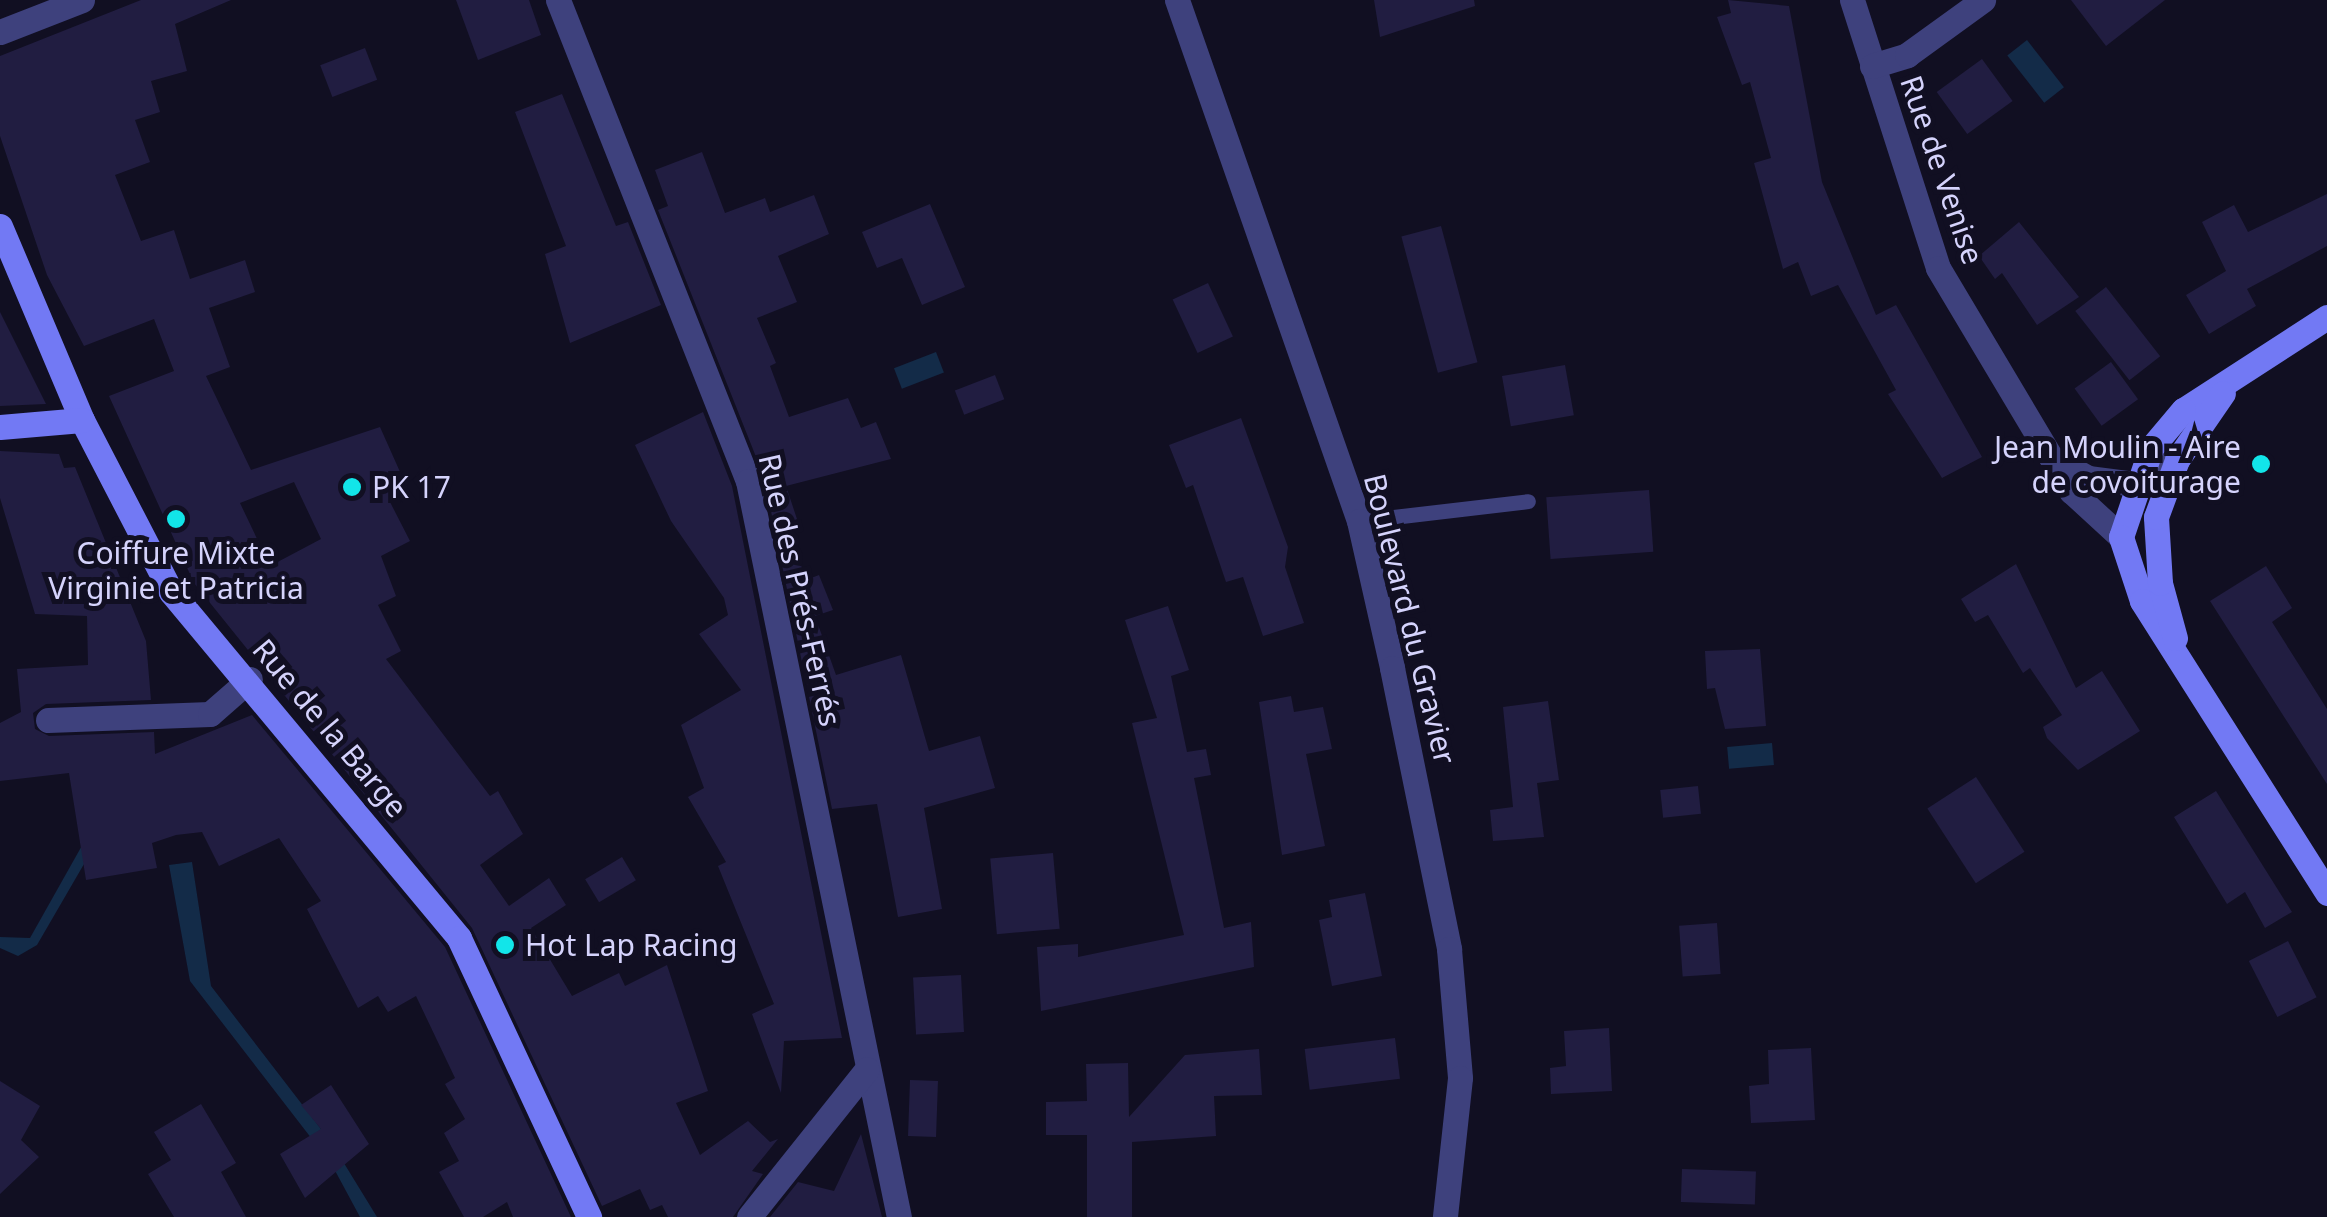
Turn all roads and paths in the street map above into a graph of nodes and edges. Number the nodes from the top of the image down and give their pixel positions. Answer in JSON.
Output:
{"nodes":[{"id":1,"x":82,"y":0,"type":"edge"},
{"id":2,"x":558,"y":0,"type":"edge"},
{"id":3,"x":1177,"y":0,"type":"edge"},
{"id":4,"x":1852,"y":0,"type":"edge"},
{"id":5,"x":1983,"y":0,"type":"edge"},
{"id":6,"x":0,"y":32,"type":"edge"},
{"id":7,"x":1872,"y":66,"type":"junction"},
{"id":8,"x":0,"y":226,"type":"edge"},
{"id":9,"x":2327,"y":317,"type":"edge"},
{"id":10,"x":2225,"y":390,"type":"junction"},
{"id":11,"x":82,"y":420,"type":"junction"},
{"id":12,"x":0,"y":427,"type":"edge"},
{"id":13,"x":2050,"y":456,"type":"junction"},
{"id":14,"x":2177,"y":460,"type":"junction"},
{"id":15,"x":2135,"y":484,"type":"junction"},
{"id":16,"x":1528,"y":501,"type":"dead end"},
{"id":17,"x":1359,"y":521,"type":"junction"},
{"id":18,"x":2121,"y":537,"type":"junction"},
{"id":19,"x":2183,"y":667,"type":"junction"},
{"id":20,"x":250,"y":679,"type":"junction"},
{"id":21,"x":48,"y":720,"type":"dead end"},
{"id":22,"x":2327,"y":893,"type":"edge"},
{"id":23,"x":867,"y":1069,"type":"junction"},
{"id":24,"x":589,"y":1217,"type":"edge"},
{"id":25,"x":748,"y":1217,"type":"edge"},
{"id":26,"x":899,"y":1217,"type":"edge"},
{"id":27,"x":1446,"y":1217,"type":"edge"}],
"edges":[{"from":1,"to":6,"type":"street"},
{"from":2,"to":23,"type":"street","name":"Rue des Prés-Ferrés"},
{"from":3,"to":17,"type":"street","name":"Boulevard du Gravier"},
{"from":4,"to":7,"type":"street","name":"Rue de Venise"},
{"from":5,"to":7,"type":"street"},
{"from":7,"to":13,"type":"street","name":"Rue de Venise"},
{"from":8,"to":11,"type":"main road","name":"Rue de la Barge"},
{"from":9,"to":10,"type":"main road"},
{"from":10,"to":14,"type":"main road"},
{"from":10,"to":15,"type":"main road"},
{"from":11,"to":12,"type":"main road"},
{"from":11,"to":20,"type":"main road","name":"Rue de la Barge"},
{"from":13,"to":15,"type":"street"},
{"from":13,"to":18,"type":"street","name":"Rue de Venise"},
{"from":14,"to":15,"type":"street"},
{"from":14,"to":19,"type":"main road"},
{"from":15,"to":18,"type":"main road"},
{"from":16,"to":17,"type":"lane"},
{"from":17,"to":27,"type":"street","name":"Boulevard du Gravier"},
{"from":18,"to":19,"type":"main road","name":"Rue de Venise"},
{"from":19,"to":22,"type":"main road","name":"Rue de Venise"},
{"from":20,"to":21,"type":"street"},
{"from":20,"to":24,"type":"main road","name":"Rue de la Barge"},
{"from":23,"to":25,"type":"street"},
{"from":23,"to":26,"type":"street","name":"Rue des Prés-Ferrés"}]}
